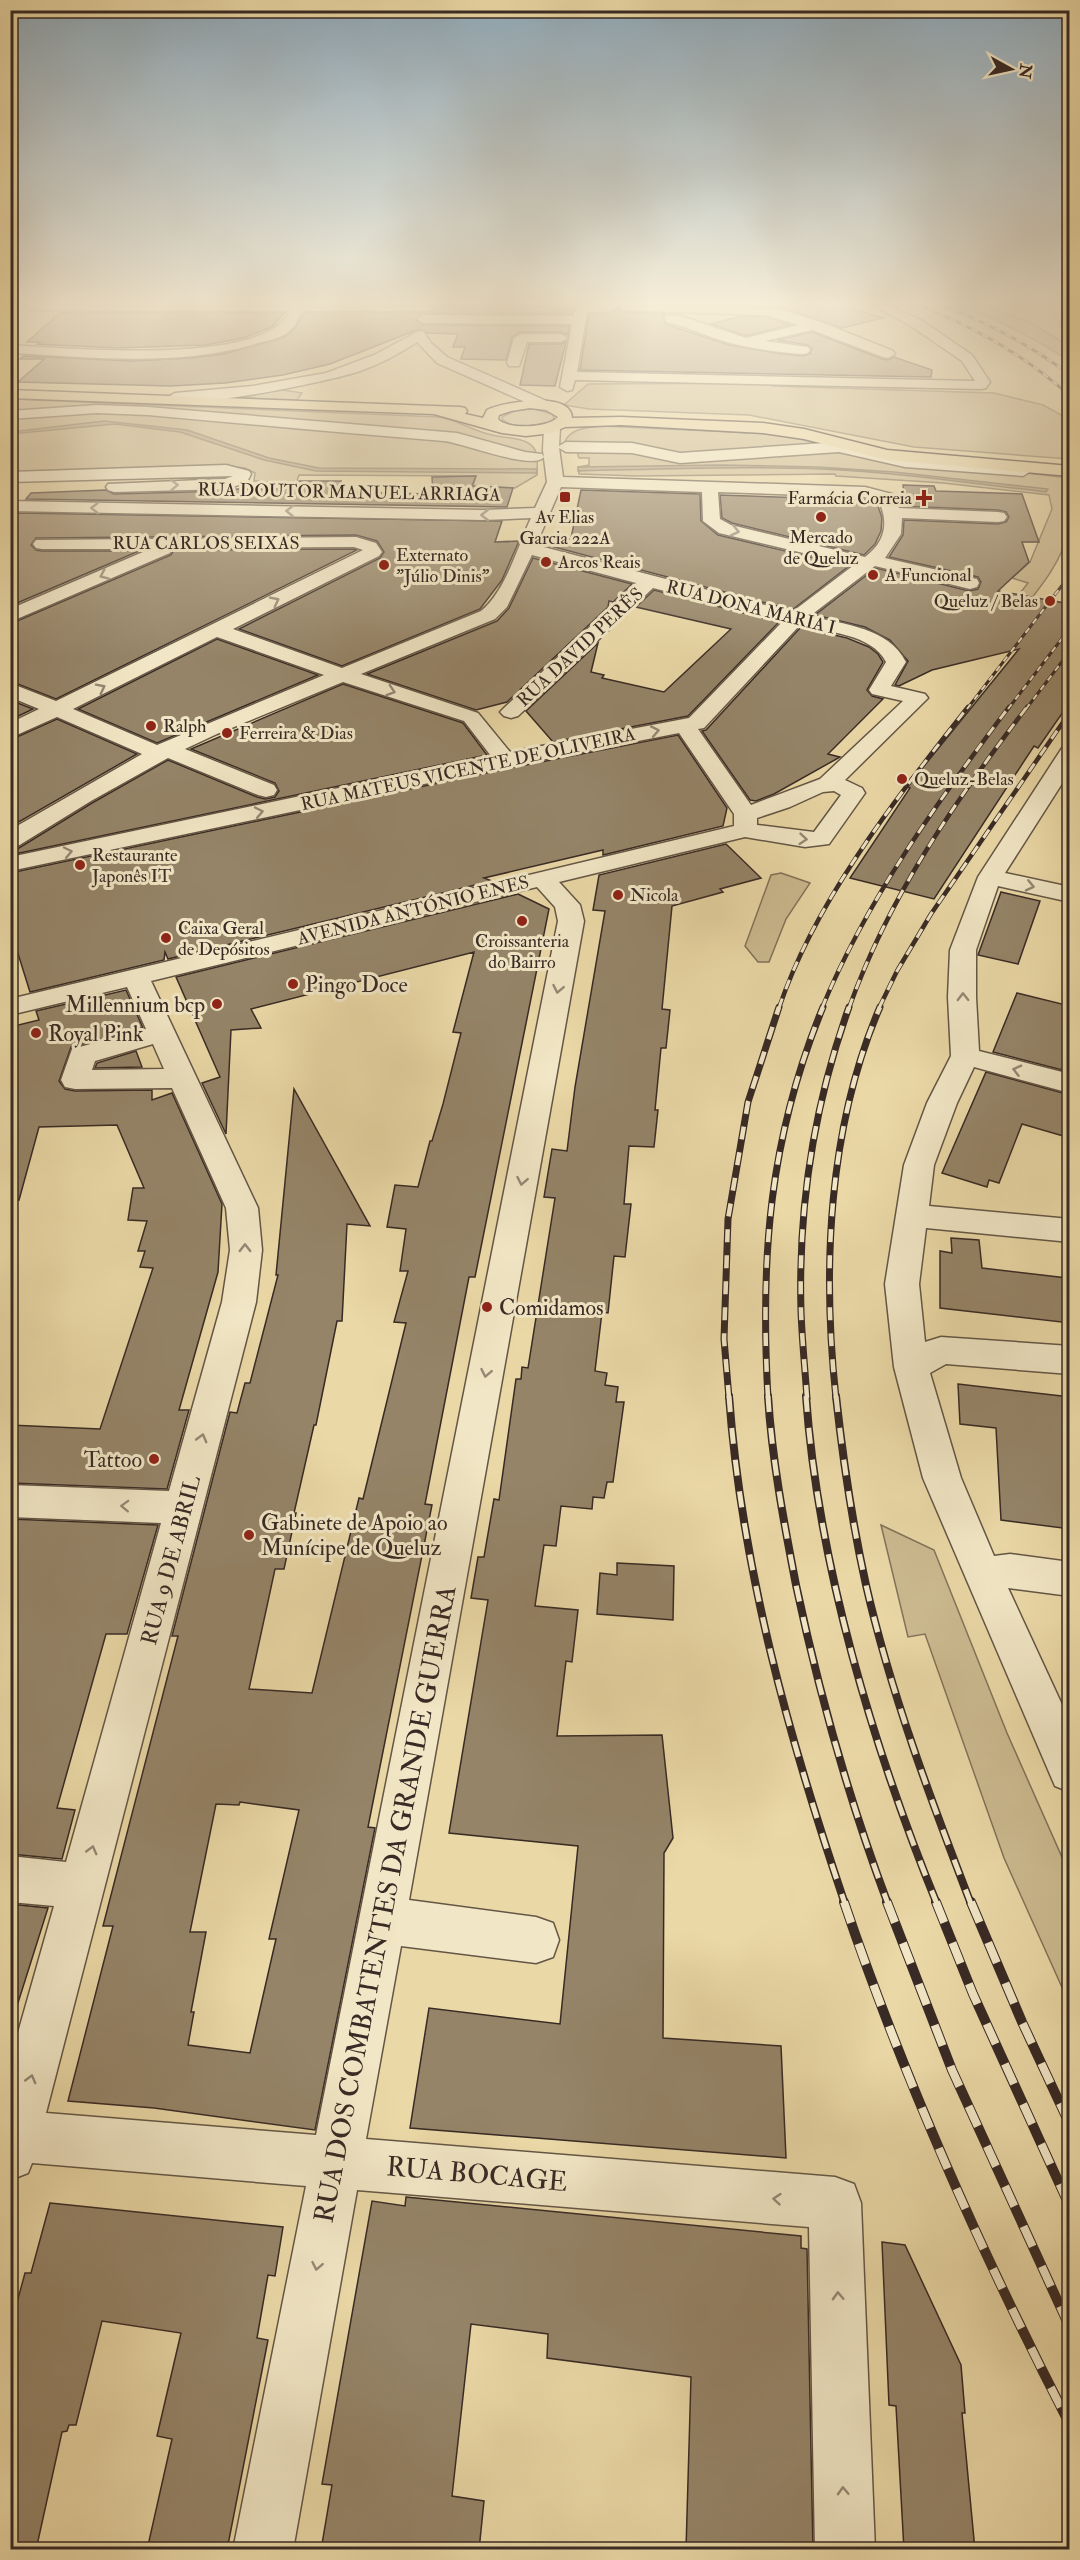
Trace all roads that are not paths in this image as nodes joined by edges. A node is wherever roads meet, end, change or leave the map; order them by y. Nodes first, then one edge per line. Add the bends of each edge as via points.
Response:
1 (247, 419) edge
2 (503, 419) edge
3 (547, 419) edge
4 (555, 419) edge
5 (596, 419) edge
6 (714, 419) edge
7 (513, 430) junction
8 (553, 463) junction
9 (1070, 463) edge
10 (1070, 471) edge
11 (1070, 476) edge
12 (10, 477) edge
13 (710, 488) junction
14 (10, 491) edge
15 (10, 506) edge
16 (543, 513) junction
17 (893, 513) junction
18 (998, 517) dead end
19 (177, 543) junction
20 (42, 544) dead end
21 (528, 548) junction
22 (870, 561) junction
23 (649, 581) junction
24 (970, 583) dead end
25 (10, 616) edge
26 (795, 619) junction
27 (217, 630) junction
28 (343, 675) junction
29 (10, 689) edge
30 (918, 698) joint
31 (58, 710) junction
32 (471, 717) junction
33 (523, 725) junction
34 (685, 725) junction
35 (10, 732) edge
36 (161, 751) junction
37 (548, 752) junction
38 (1070, 753) edge
39 (505, 760) junction
40 (1060, 783) edge
41 (828, 784) junction
42 (266, 790) dead end
43 (745, 822) junction
44 (10, 841) edge
45 (10, 864) edge
46 (990, 877) junction
47 (543, 879) junction
48 (1070, 895) edge
49 (136, 976) junction
50 (10, 1007) edge
51 (162, 1033) junction
52 (965, 1056) junction
53 (183, 1078) junction
54 (1070, 1084) edge
55 (910, 1215) junction
56 (1070, 1231) edge
57 (1070, 1360) edge
58 (911, 1367) junction
59 (10, 1501) edge
60 (184, 1508) junction
61 (982, 1574) junction
62 (1070, 1579) edge
63 (1070, 1771) edge
64 (10, 1879) edge
65 (83, 1886) junction
66 (382, 1920) junction
67 (537, 1940) dead end
68 (12, 2143) edge
69 (336, 2163) junction
70 (263, 2550) edge
71 (845, 2550) edge

1 - 8 street via 457,438
2 - 7 main road
3 - 7 main road
4 - 8 street
5 - 10 main road via 763,428 887,455
6 - 9 main road via 788,424 898,449
7 - 8 street via 532,437
8 - 11 street via 632,448 680,458 839,447 905,462
8 - 13 street
8 - 16 street
14 -> 12 street via 227,484 241,479 243,474 226,470
13 - 17 street via 865,492 886,498
13 -> 22 street via 712,521 725,529
16 -> 15 street, RUA DOUTOR MANUEL ARRIAGA
16 - 21 street
17 - 18 street
17 - 22 street, RUA MATEUS VICENTE DE OLIVEIRA via 891,541
19 - 20 street, RUA CARLOS SEIXAS
19 -> 25 street
27 -> 19 street, RUA CARLOS SEIXAS via 373,552 356,542
21 - 23 street, RUA DONA MARIA I
21 - 28 street via 503,600 488,615
22 - 24 street
22 - 26 street, RUA MATEUS VICENTE DE OLIVEIRA
23 - 26 street, RUA DONA MARIA I
23 - 33 street, RUA DAVID PERÊS
26 - 30 street, RUA DONA MARIA I via 873,638 891,652 896,662 879,690
26 - 34 street, RUA MATEUS VICENTE DE OLIVEIRA via 696,723
27 - 28 street
31 -> 27 street
28 -> 32 street
28 - 36 street
29 - 31 street
30 - 41 street, AVENIDA ANTÓNIO ENES
31 - 35 street
31 - 36 street
32 - 33 street
32 - 39 street
33 - 37 street
37 -> 34 street, RUA MATEUS VICENTE DE OLIVEIRA
34 - 43 street
36 - 42 street
36 - 44 street
37 - 39 street, RUA MATEUS VICENTE DE OLIVEIRA
38 - 40 street
45 -> 39 street, RUA MATEUS VICENTE DE OLIVEIRA
40 - 46 street
41 - 43 street, AVENIDA ANTÓNIO ENES via 809,787
43 -> 41 street, AVENIDA ANTÓNIO ENES via 805,840 821,839 854,793
43 - 47 street, AVENIDA ANTÓNIO ENES
46 -> 48 street
52 -> 46 street via 963,950
47 - 49 street, AVENIDA ANTÓNIO ENES
47 -> 66 street, RUA DOS COMBATENTES DA GRANDE GUERRA via 567,905 571,921
49 - 50 street, AVENIDA ANTÓNIO ENES
49 - 51 street, RUA 9 DE ABRIL
51 - 53 street, RUA 9 DE ABRIL
51 - 53 street via 82,1054 75,1080
54 -> 52 street
52 - 55 street via 919,1165
60 -> 53 street, RUA 9 DE ABRIL via 239,1302 246,1250 242,1208
55 - 56 street
55 - 58 street via 902,1284
57 - 58 street via 941,1350
58 - 61 street via 942,1478
60 -> 59 street
65 -> 60 street, RUA 9 DE ABRIL
61 - 62 street via 1010,1571
61 - 63 street
64 - 65 street
68 -> 65 street, RUA 9 DE ABRIL
66 - 67 street
66 - 69 street, RUA DOS COMBATENTES DA GRANDE GUERRA
68 - 69 street, RUA BOCAGE
69 -> 70 street, RUA DOS COMBATENTES DA GRANDE GUERRA
71 -> 69 street, RUA BOCAGE via 835,2203

